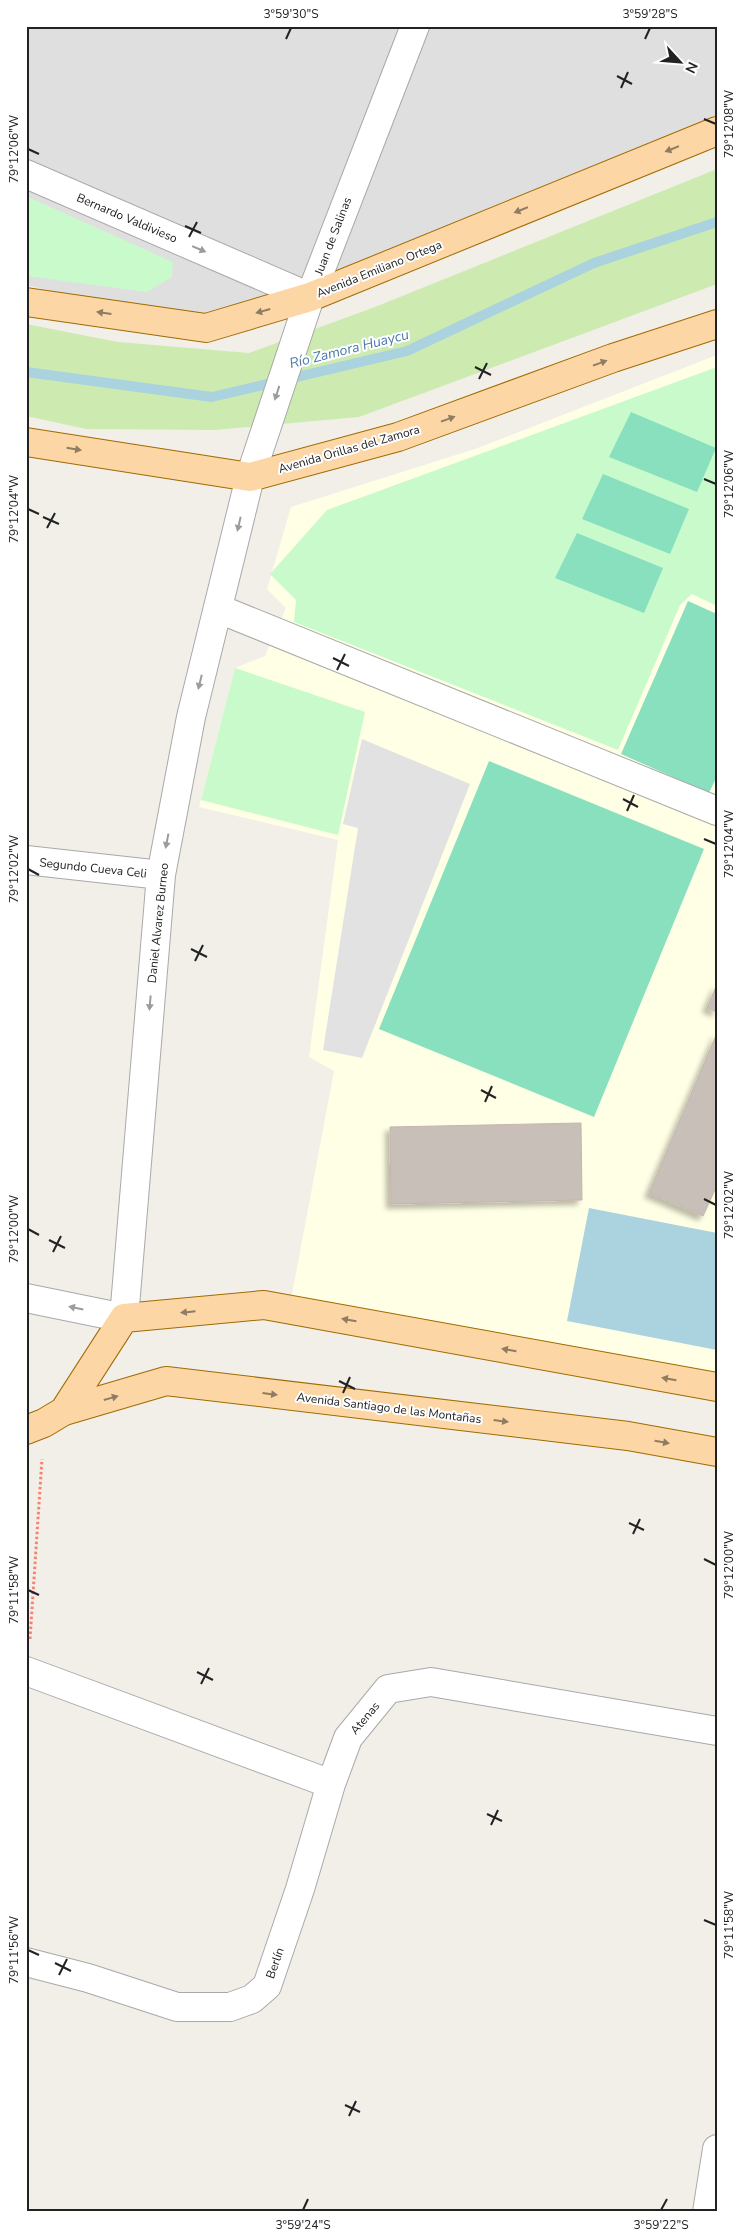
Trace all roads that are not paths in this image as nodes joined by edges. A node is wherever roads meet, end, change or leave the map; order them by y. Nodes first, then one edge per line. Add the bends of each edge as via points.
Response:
1 (415, 26) edge
2 (717, 130) edge
3 (26, 174) edge
4 (310, 297) junction
5 (26, 302) edge
6 (717, 324) edge
7 (26, 442) edge
8 (250, 477) junction
9 (218, 609) junction
10 (717, 811) edge
11 (26, 860) edge
12 (161, 875) junction
13 (26, 1298) edge
14 (124, 1318) junction
15 (717, 1387) edge
16 (45, 1421) edge
17 (717, 1452) edge
18 (27, 1672) edge
19 (717, 1731) edge
20 (331, 1784) junction
21 (26, 1962) edge
22 (717, 2148) edge
23 (707, 2212) edge

1 - 4 street, Juan de Salinas
2 -> 4 main road, Avenida Emiliano Ortega
3 -> 4 street, Bernardo Valdivieso
4 -> 5 main road, Avenida Emiliano Ortega via 206,328
4 -> 8 street, Juan de Salinas
8 -> 6 main road, Avenida Orillas del Zamora via 398,437 613,358
7 -> 8 main road, Avenida Orillas del Zamora
8 -> 9 street, Daniel Alvarez Burneo
9 - 10 street
9 -> 12 street, Daniel Alvarez Burneo via 191,717
11 - 12 street, Segundo Cueva Celi
12 -> 14 street, Daniel Alvarez Burneo
14 -> 13 street
15 -> 14 main road via 264,1305
14 - 16 main road
16 -> 17 main road, Avenida Santiago de las Montañas via 166,1381 628,1436
18 - 20 street
19 - 20 street, Atenas via 432,1682 388,1689 348,1738
20 - 21 street, Berlín via 267,1986 252,1999 230,2007 178,2007
22 - 23 street

